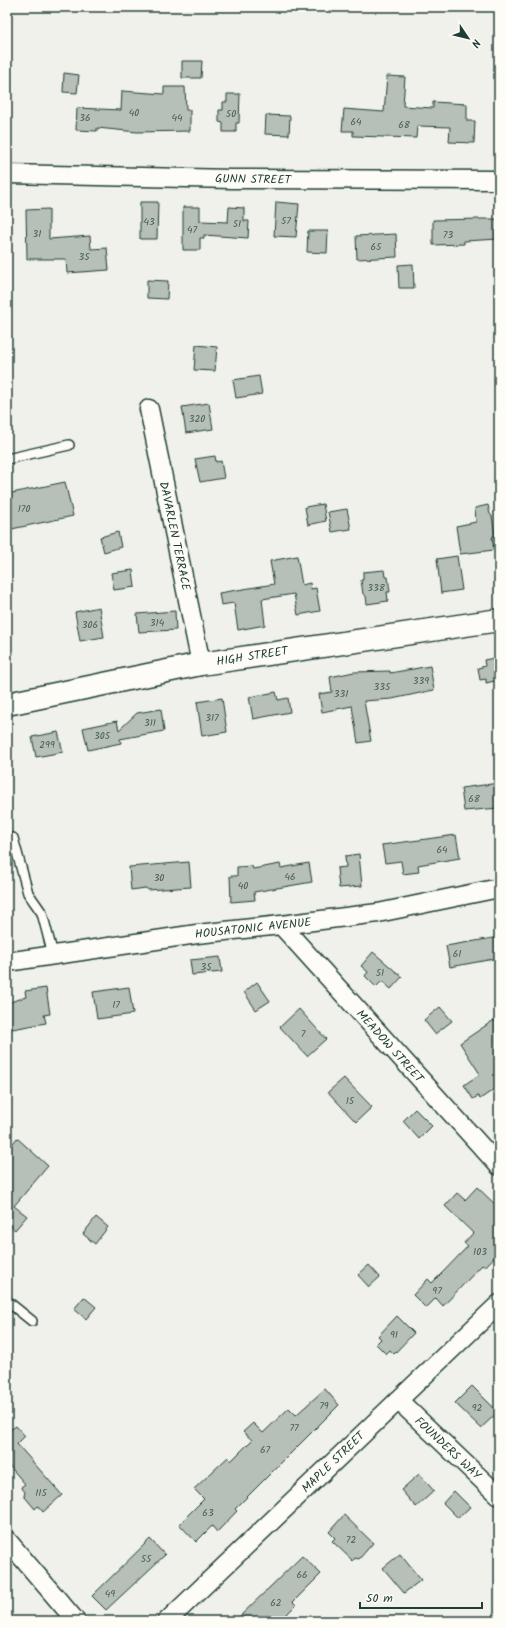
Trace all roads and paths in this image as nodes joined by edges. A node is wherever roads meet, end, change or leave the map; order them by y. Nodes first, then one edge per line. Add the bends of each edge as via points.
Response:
1 (7, 174) edge
2 (499, 180) edge
3 (149, 409) dead end
4 (69, 445) dead end
5 (7, 459) edge
6 (499, 620) edge
7 (201, 664) junction
8 (7, 704) edge
9 (7, 840) edge
10 (499, 888) edge
11 (281, 925) junction
12 (53, 955) junction
13 (7, 962) edge
14 (499, 1166) edge
15 (7, 1301) edge
16 (499, 1304) edge
17 (32, 1321) dead end
18 (398, 1400) junction
19 (499, 1496) edge
20 (7, 1540) edge
21 (76, 1621) edge
22 (166, 1621) edge

1 - 2 street, GUNN STREET via 221,179
3 - 7 street, DAVARLEN TERRACE
4 - 5 lane
6 - 7 main road, HIGH STREET
7 - 8 main road, HIGH STREET
9 - 12 lane via 13,838 28,893 42,913
10 - 11 street, HOUSATONIC AVENUE via 378,913
11 - 12 street, HOUSATONIC AVENUE via 197,934
11 - 14 street, MEADOW STREET
12 - 13 street, HOUSATONIC AVENUE
15 - 17 lane
16 - 18 street, MAPLE STREET
18 - 19 street, FOUNDERS WAY
18 - 22 street, MAPLE STREET
20 - 21 street

